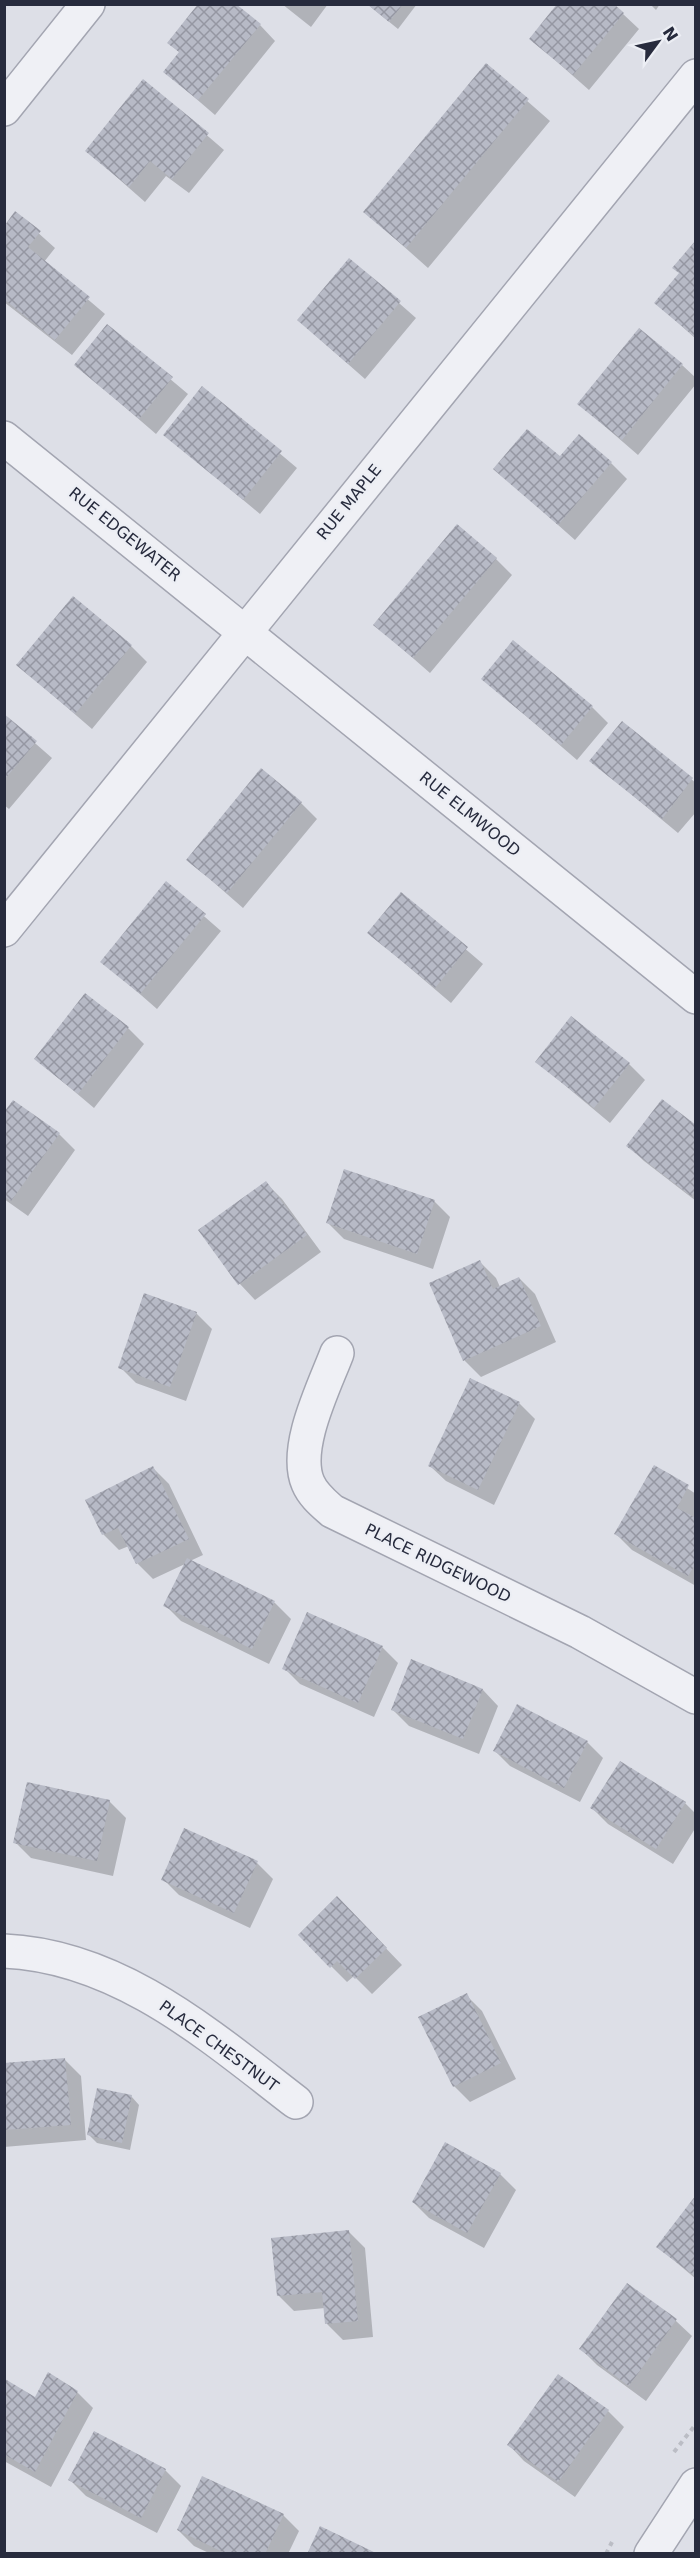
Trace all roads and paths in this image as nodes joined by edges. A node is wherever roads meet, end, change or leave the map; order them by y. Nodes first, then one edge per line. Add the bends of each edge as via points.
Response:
1 (88, 4) edge
2 (696, 76) edge
3 (4, 109) edge
4 (4, 438) edge
5 (245, 631) junction
6 (4, 930) edge
7 (696, 997) edge
8 (337, 1353) dead end
9 (696, 1697) edge
10 (4, 1951) edge
11 (296, 2102) dead end
12 (696, 2485) edge
13 (651, 2553) edge

1 - 3 street
2 - 5 street, RUE MAPLE
4 - 5 street, RUE EDGEWATER
5 - 6 street, RUE MAPLE
5 - 7 street, RUE ELMWOOD
8 - 9 street, PLACE RIDGEWOOD via 308,1431 304,1461 307,1482 316,1497 332,1511 580,1632
10 - 11 street, PLACE CHESTNUT via 65,1959 107,1974 196,2026
12 - 13 street

